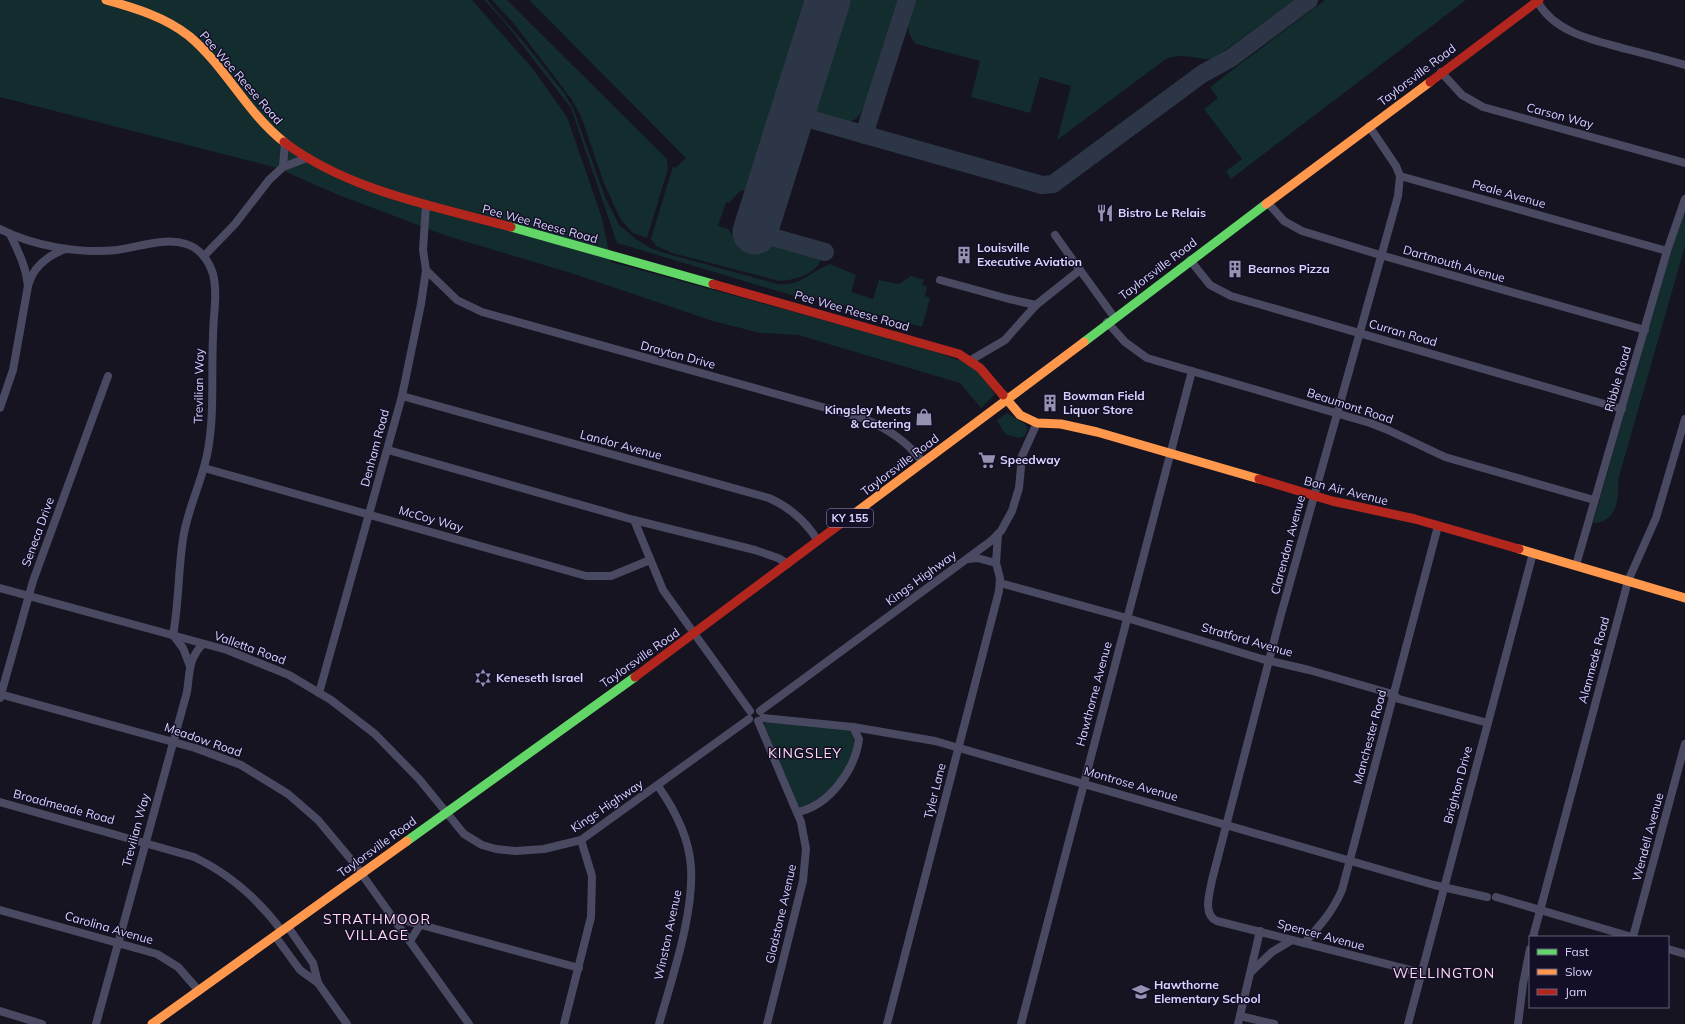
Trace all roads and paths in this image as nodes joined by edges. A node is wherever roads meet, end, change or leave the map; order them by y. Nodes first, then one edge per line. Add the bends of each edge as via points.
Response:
1 (106, 0) edge
2 (1538, 1) edge
3 (1685, 65) edge
4 (1441, 72) junction
5 (1369, 126) junction
6 (285, 142) junction
7 (307, 158) junction
8 (1685, 163) edge
9 (283, 167) junction
10 (1400, 176) junction
11 (1685, 199) edge
12 (1267, 202) junction
13 (426, 205) junction
14 (0, 229) edge
15 (10, 234) junction
16 (1054, 236) dead end
17 (65, 249) junction
18 (1667, 252) junction
19 (204, 256) junction
20 (1382, 256) junction
21 (1190, 260) junction
22 (426, 270) junction
23 (1080, 270) junction
24 (940, 280) dead end
25 (28, 286) junction
26 (1036, 305) junction
27 (1111, 320) junction
28 (1645, 330) junction
29 (1361, 333) junction
30 (971, 360) junction
31 (1192, 371) junction
32 (108, 376) dead end
33 (402, 396) junction
34 (1008, 399) junction
35 (0, 408) edge
36 (1622, 409) junction
37 (1338, 413) junction
38 (1685, 419) edge
39 (1037, 423) junction
40 (388, 450) junction
41 (1170, 453) junction
42 (924, 463) junction
43 (204, 468) junction
44 (1314, 496) junction
45 (1594, 500) junction
46 (370, 515) junction
47 (634, 520) junction
48 (1438, 526) junction
49 (998, 534) junction
50 (818, 542) junction
51 (1533, 553) junction
52 (967, 559) junction
53 (650, 560) junction
54 (996, 563) junction
55 (788, 564) junction
56 (1576, 565) junction
57 (1628, 581) junction
58 (1000, 583) junction
59 (0, 588) edge
60 (28, 596) junction
61 (1685, 598) edge
62 (1127, 618) junction
63 (694, 634) junction
64 (173, 635) junction
65 (203, 644) junction
66 (1270, 661) junction
67 (190, 666) junction
68 (319, 693) junction
69 (1393, 695) junction
70 (0, 696) edge
71 (749, 715) junction
72 (760, 717) junction
73 (1488, 722) junction
74 (853, 728) junction
75 (871, 730) junction
76 (859, 740) junction
77 (172, 741) junction
78 (1685, 744) edge
79 (958, 747) junction
80 (1083, 782) junction
81 (658, 786) junction
82 (0, 802) edge
83 (797, 812) junction
84 (446, 813) junction
85 (1227, 825) junction
86 (581, 840) junction
87 (145, 842) junction
88 (1350, 860) junction
89 (361, 873) junction
90 (1444, 887) junction
91 (1487, 897) dead end
92 (1496, 898) dead end
93 (0, 910) edge
94 (1540, 910) junction
95 (392, 917) junction
96 (1214, 920) joint
97 (420, 925) junction
98 (282, 931) junction
99 (1260, 931) junction
100 (1533, 936) edge
101 (1630, 936) edge
102 (1633, 936) edge
103 (1292, 940) junction
104 (117, 942) junction
105 (410, 942) junction
106 (1304, 943) junction
107 (1669, 949) edge
108 (1529, 954) edge
109 (1685, 954) edge
110 (580, 968) junction
111 (1252, 971) junction
112 (1422, 973) junction
113 (318, 983) junction
114 (199, 991) junction
115 (0, 1011) edge
116 (1239, 1020) edge
117 (157, 1023) edge
118 (42, 1024) edge
119 (96, 1024) edge
120 (347, 1024) edge
121 (469, 1024) edge
122 (564, 1024) edge
123 (659, 1024) edge
124 (767, 1024) edge
125 (887, 1024) edge
126 (1021, 1024) edge
127 (1274, 1024) edge
128 (1408, 1024) edge
129 (1518, 1024) edge

1 - 6 street, Pee Wee Reese Road via 158,18 187,34 207,54 261,122
2 - 3 street via 1553,20 1574,34
2 - 4 street, Taylorsville Road / KY 155
4 - 5 street, Taylorsville Road / KY 155
4 - 8 street, Carson Way via 1462,95 1483,107
5 - 10 street
5 - 12 street, Taylorsville Road / KY 155
6 - 7 street, Pee Wee Reese Road
6 - 9 street
7 - 9 street
7 - 13 street, Pee Wee Reese Road via 371,188
9 - 19 street via 264,185 234,224
10 - 18 street, Peale Avenue
10 - 20 street, Clarendon Avenue via 1394,215
11 - 18 street, Ribble Road
12 - 20 street, Dartmouth Avenue via 1294,228
12 - 21 street, Taylorsville Road / KY 155
13 - 22 street, Denham Road via 423,250
13 - 30 street, Pee Wee Reese Road via 959,354
14 - 15 street
15 - 17 street
15 - 25 street via 20,254
16 - 23 street, Beaumont Road
17 - 19 street via 116,250 178,242 196,247
17 - 25 street via 42,263 32,275
18 - 28 street, Ribble Road
19 - 43 street, Trevilian Way via 210,266 215,288 212,419
20 - 28 street, Dartmouth Avenue
20 - 29 street, Clarendon Avenue
21 - 27 street, Taylorsville Road / KY 155
21 - 29 street, Curran Road via 1202,278 1219,291
22 - 33 street, Denham Road
22 - 42 street, Drayton Drive via 457,300 482,312 862,418 880,425 901,439
23 - 26 street
23 - 27 street, Beaumont Road
24 - 26 street
25 - 35 street via 13,370
26 - 30 street via 1005,340
27 - 31 street, Beaumont Road via 1123,340 1141,355
27 - 34 street, Taylorsville Road / KY 155
28 - 36 street, Ribble Road
29 - 36 street, Curran Road
29 - 37 street, Clarendon Avenue
30 - 34 street, Pee Wee Reese Road
31 - 37 street, Beaumont Road
31 - 41 street, Hawthorne Avenue
32 - 60 street, Seneca Drive
33 - 40 street, Denham Road
33 - 50 street, Landor Avenue via 769,498 796,513
34 - 39 street, Bon Air Avenue via 1020,415
34 - 42 street, Taylorsville Road / KY 155
36 - 45 street, Ribble Road
37 - 44 street, Clarendon Avenue
37 - 45 street, Beaumont Road via 1388,430 1445,457
38 - 57 street, Alanmede Road via 1656,518
39 - 41 street, Bon Air Avenue via 1075,427
39 - 49 street, Kings Highway via 1022,456 1021,479 1016,499
40 - 46 street, Denham Road
40 - 47 street
41 - 44 street, Bon Air Avenue
41 - 62 street, Hawthorne Avenue
42 - 50 street, Taylorsville Road / KY 155
43 - 46 street, McCoy Way
43 - 64 street, Trevilian Way via 186,524
44 - 48 street, Bon Air Avenue
44 - 66 street, Clarendon Avenue
45 - 56 street, Ribble Road
46 - 53 street, McCoy Way via 592,577 611,576
46 - 68 street, Denham Road
47 - 53 street
47 - 55 street via 755,550
48 - 51 street, Bon Air Avenue
48 - 69 street, Manchester Road
49 - 52 street, Kings Highway
49 - 54 street, Tyler Lane
50 - 55 street, Taylorsville Road / KY 155
51 - 56 street, Bon Air Avenue
51 - 73 street, Brighton Drive
52 - 54 street via 976,558
52 - 72 street, Kings Highway
53 - 63 street via 663,590
54 - 58 street, Tyler Lane
55 - 63 street, Taylorsville Road / KY 155
56 - 57 street, Bon Air Avenue
57 - 61 street, Bon Air Avenue
57 - 94 street, Alanmede Road
58 - 62 street, Stratford Avenue
58 - 79 street, Tyler Lane
59 - 60 street, Valletta Road
60 - 64 street, Valletta Road
60 - 70 street, Seneca Drive
62 - 66 street, Stratford Avenue
62 - 80 street, Hawthorne Avenue
63 - 71 street
63 - 84 street, Taylorsville Road / KY 155
64 - 65 street, Valletta Road
64 - 67 street via 183,648
65 - 67 street, Trevilian Way via 192,656
65 - 68 street, Valletta Road via 266,665
66 - 69 street, Stratford Avenue
66 - 85 street, Clarendon Avenue
67 - 77 street, Trevilian Way via 186,692
68 - 84 street, Valletta Road via 343,708 375,734 419,779
69 - 73 street, Stratford Avenue via 1399,699
69 - 88 street, Manchester Road
70 - 77 street, Meadow Road
71 - 72 street, Montrose Avenue
71 - 81 street, Kings Highway
72 - 74 street, Montrose Avenue
72 - 83 street, Gladstone Avenue
73 - 90 street, Brighton Drive
74 - 75 street, Montrose Avenue
74 - 76 street
75 - 76 street
75 - 79 street, Montrose Avenue
76 - 83 street via 852,763 840,783 816,804
77 - 87 street, Trevilian Way
77 - 89 street, Meadow Road via 241,765 278,787 318,820
78 - 102 street, Wendell Avenue
79 - 80 street, Montrose Avenue
79 - 125 street, Tyler Lane
80 - 85 street, Montrose Avenue
80 - 126 street, Hawthorne Avenue
81 - 86 street, Kings Highway
81 - 123 street, Winston Avenue via 672,807 683,833 689,853 691,879 678,953
82 - 87 street, Broadmeade Road
83 - 124 street, Gladstone Avenue via 804,832 806,849 803,881
84 - 86 street, Kings Highway via 470,839 496,849 544,850
84 - 89 street, Taylorsville Road / KY 155
85 - 88 street, Montrose Avenue
85 - 96 street, Clarendon Avenue via 1209,894 1208,912
86 - 110 street via 592,876 593,901
87 - 98 street, Broadmeade Road via 194,856 211,865 249,893
87 - 104 street, Trevilian Way
88 - 90 street, Montrose Avenue
88 - 106 street, Manchester Road via 1336,903 1325,920
89 - 95 street, Meadow Road
89 - 98 street, Taylorsville Road / KY 155
90 - 91 street, Montrose Avenue
90 - 112 street, Brighton Drive
92 - 94 street
93 - 104 street, Carolina Avenue
94 - 100 street, Alanmede Road
94 - 101 street
95 - 97 street
95 - 105 street, Meadow Road
96 - 99 street, Spencer Avenue
97 - 105 street
97 - 110 street
98 - 113 street via 300,970
98 - 113 street via 313,963
98 - 114 street, Taylorsville Road / KY 155
99 - 103 street, Spencer Avenue
99 - 111 street
103 - 106 street, Spencer Avenue
103 - 111 street via 1272,952
104 - 114 street, Carolina Avenue via 163,957 178,968
104 - 119 street, Trevilian Way
105 - 121 street, Meadow Road
106 - 112 street, Spencer Avenue
107 - 109 street
108 - 129 street
110 - 122 street
111 - 116 street
112 - 128 street, Brighton Drive
113 - 120 street
114 - 117 street, Taylorsville Road / KY 155
115 - 118 street
116 - 127 street

